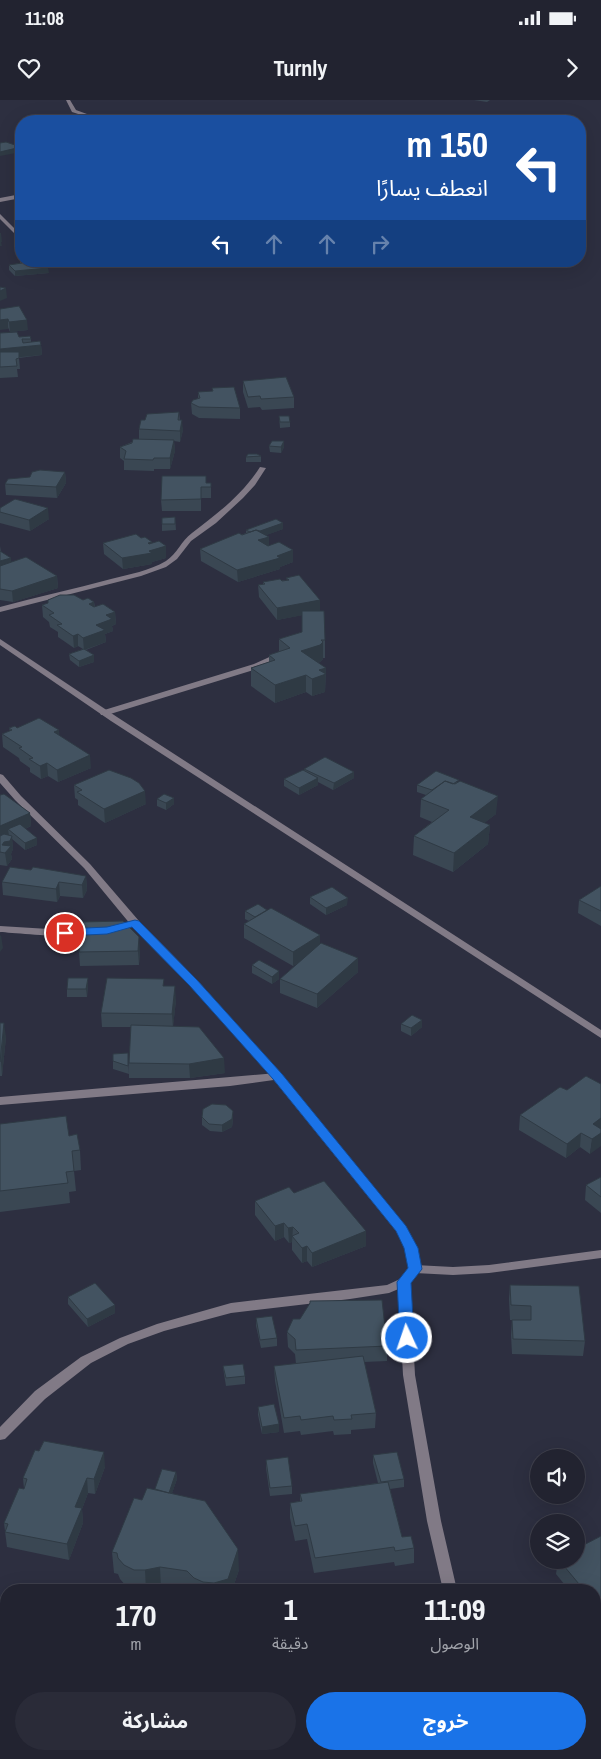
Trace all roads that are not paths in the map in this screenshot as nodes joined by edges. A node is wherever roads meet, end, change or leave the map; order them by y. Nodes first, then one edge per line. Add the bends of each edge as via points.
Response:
1 (68, 100) edge
2 (88, 115) edge
3 (15, 197) edge
4 (0, 200) edge
5 (0, 216) edge
6 (15, 232) edge
7 (262, 468) dead end
8 (0, 610) edge
9 (0, 641) edge
10 (286, 649) edge
11 (104, 713) junction
12 (0, 776) edge
13 (0, 929) edge
14 (107, 930) edge
15 (601, 1035) edge
16 (277, 1077) junction
17 (0, 1101) edge
18 (601, 1254) edge
19 (415, 1269) junction
20 (404, 1282) junction
21 (0, 1434) edge
22 (449, 1584) edge

1 - 2 street via 74,110
3 - 4 street
5 - 6 street
7 - 8 street via 258,478 187,541 177,557 169,562 94,587
9 - 11 street
10 - 11 street via 276,658 257,666
11 - 15 street
12 - 16 street via 87,866 130,925 193,982
13 - 14 street via 65,933
16 - 17 street
16 - 19 street via 402,1229 411,1248
18 - 19 street via 489,1269
19 - 20 street
20 - 21 street via 389,1289 350,1295 232,1308 134,1337 86,1360 40,1395
20 - 22 street via 409,1375 434,1521

